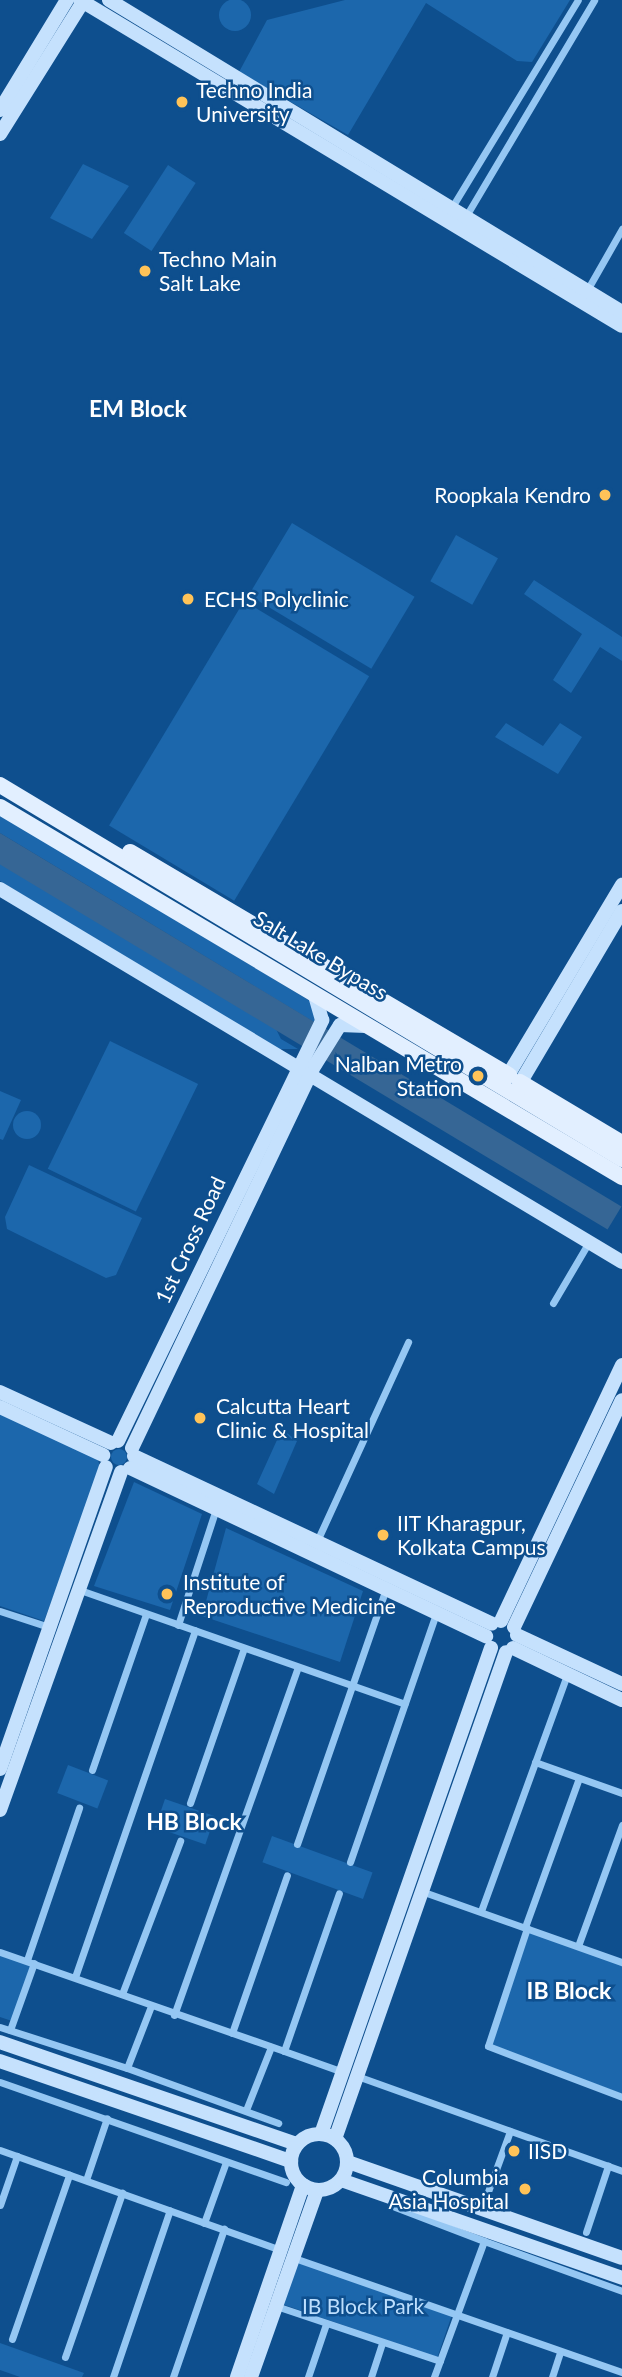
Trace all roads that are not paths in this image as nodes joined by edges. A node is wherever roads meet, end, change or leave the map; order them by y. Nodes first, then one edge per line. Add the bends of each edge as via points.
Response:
1 (67, 0) edge
2 (108, 0) edge
3 (578, 0) edge
4 (594, 0) edge
5 (82, 1) edge
6 (8, 107) edge
7 (0, 134) edge
8 (452, 207) junction
9 (466, 216) junction
10 (622, 229) edge
11 (503, 246) junction
12 (583, 295) junction
13 (622, 312) edge
14 (622, 326) edge
15 (0, 772) edge
16 (0, 785) edge
17 (0, 807) edge
18 (94, 837) junction
19 (85, 857) junction
20 (622, 885) edge
21 (0, 889) edge
22 (199, 889) junction
23 (622, 911) edge
24 (213, 914) junction
25 (314, 994) junction
26 (415, 1019) junction
27 (392, 1022) junction
28 (368, 1026) junction
29 (299, 1061) junction
30 (312, 1070) junction
31 (511, 1085) junction
32 (622, 1143) edge
33 (622, 1159) edge
34 (250, 1162) junction
35 (264, 1170) junction
36 (622, 1178) edge
37 (589, 1242) junction
38 (622, 1262) edge
39 (553, 1303) dead end
40 (408, 1342) dead end
41 (161, 1349) junction
42 (176, 1355) junction
43 (622, 1365) edge
44 (0, 1392) edge
45 (622, 1400) edge
46 (0, 1407) edge
47 (109, 1452) junction
48 (129, 1461) junction
49 (216, 1509) junction
50 (306, 1542) junction
51 (386, 1589) junction
52 (80, 1590) junction
53 (0, 1611) edge
54 (436, 1613) junction
55 (146, 1614) junction
56 (178, 1625) junction
57 (50, 1627) junction
58 (195, 1630) junction
59 (502, 1636) junction
60 (244, 1648) junction
61 (298, 1667) junction
62 (567, 1674) junction
63 (40, 1679) junction
64 (622, 1684) edge
65 (352, 1686) junction
66 (622, 1700) edge
67 (405, 1704) junction
68 (6, 1732) edge
69 (535, 1762) junction
70 (4, 1770) edge
71 (92, 1770) dead end
72 (579, 1777) junction
73 (622, 1793) edge
74 (190, 1803) dead end
75 (79, 1808) dead end
76 (0, 1810) edge
77 (622, 1825) edge
78 (180, 1841) dead end
79 (297, 1844) dead end
80 (427, 1848) junction
81 (350, 1862) dead end
82 (287, 1875) dead end
83 (418, 1890) junction
84 (339, 1893) dead end
85 (481, 1911) junction
86 (526, 1927) junction
87 (395, 1942) junction
88 (578, 1946) junction
89 (0, 1952) edge
90 (31, 1962) junction
91 (622, 1962) edge
92 (75, 1977) junction
93 (122, 1994) junction
94 (151, 2006) junction
95 (174, 2015) junction
96 (0, 2027) edge
97 (232, 2033) junction
98 (5, 2036) edge
99 (271, 2047) junction
100 (284, 2051) junction
101 (0, 2061) edge
102 (127, 2068) junction
103 (343, 2072) junction
104 (358, 2076) junction
105 (0, 2082) edge
106 (622, 2097) edge
107 (246, 2110) junction
108 (107, 2118) junction
109 (278, 2123) dead end
110 (510, 2131) junction
111 (321, 2134) junction
112 (335, 2139) junction
113 (297, 2144) junction
114 (0, 2150) edge
115 (17, 2156) junction
116 (291, 2161) junction
117 (226, 2162) junction
118 (348, 2162) junction
119 (608, 2166) junction
120 (622, 2171) edge
121 (69, 2175) junction
122 (86, 2180) junction
123 (341, 2180) junction
124 (286, 2182) dead end
125 (306, 2191) junction
126 (122, 2193) junction
127 (0, 2205) edge
128 (395, 2207) dead end
129 (482, 2209) junction
130 (170, 2210) junction
131 (204, 2222) junction
132 (224, 2230) junction
133 (586, 2232) dead end
134 (484, 2241) junction
135 (281, 2250) junction
136 (622, 2258) edge
137 (300, 2260) dead end
138 (622, 2278) edge
139 (622, 2291) edge
140 (276, 2306) junction
141 (456, 2315) junction
142 (326, 2324) junction
143 (507, 2332) junction
144 (12, 2339) dead end
145 (256, 2340) junction
146 (382, 2344) junction
147 (560, 2352) junction
148 (65, 2357) dead end
149 (440, 2361) junction
150 (617, 2373) edge
151 (113, 2377) edge
152 (173, 2377) edge
153 (237, 2377) edge
154 (251, 2377) edge
155 (308, 2377) edge
156 (371, 2377) edge
157 (434, 2377) edge
158 (492, 2377) edge
159 (552, 2377) edge

1 - 6 street
2 - 8 street
3 - 8 street
4 - 9 street
5 - 6 street
5 - 11 street
6 - 7 street
8 - 9 street
9 - 11 street
10 - 12 street
11 - 12 street
12 - 13 street
12 - 14 street
15 - 18 main road, Salt Lake Bypass
16 - 18 main road, Salt Lake Bypass via 73,830
17 - 19 main road, Salt Lake Bypass
18 - 19 main road
18 - 22 main road, Salt Lake Bypass
18 - 24 main road, Salt Lake Bypass
19 - 25 main road, Salt Lake Bypass
20 - 31 street
21 - 29 street
22 - 24 main road
22 - 26 main road, Salt Lake Bypass
23 - 31 street
24 - 27 main road, Salt Lake Bypass
25 - 28 main road, Salt Lake Bypass
25 - 29 street, 1st Cross Road via 322,1004 323,1020
26 - 27 main road
26 - 31 main road, Salt Lake Bypass
27 - 31 main road, Salt Lake Bypass
28 - 30 street, 1st Cross Road via 336,1028
28 - 36 main road, Salt Lake Bypass
29 - 30 street
29 - 34 street, 1st Cross Road
30 - 35 street, 1st Cross Road
30 - 37 street
31 - 32 main road, Salt Lake Bypass
31 - 33 main road, Salt Lake Bypass
34 - 35 street
34 - 41 street, 1st Cross Road
35 - 42 street, 1st Cross Road
37 - 38 street
37 - 39 street
40 - 50 street
41 - 42 street
41 - 47 street, 1st Cross Road
42 - 48 street, 1st Cross Road
43 - 59 street
44 - 47 street
45 - 59 street
46 - 47 street
47 - 48 street
47 - 48 street
47 - 57 street, 1st Cross Road
48 - 49 street
48 - 50 street
48 - 52 street, 1st Cross Road
49 - 50 street
49 - 56 street
50 - 51 street
50 - 59 street
51 - 54 street
51 - 65 street
52 - 55 street
52 - 63 street, 1st Cross Road
53 - 57 street
54 - 59 street
54 - 67 street
55 - 56 street
55 - 71 street
56 - 58 street
57 - 63 street, 1st Cross Road
58 - 60 street
58 - 92 street
59 - 62 street
59 - 64 street
59 - 80 street
60 - 61 street
60 - 74 street
61 - 65 street
61 - 95 street
62 - 66 street
62 - 69 street
63 - 68 street, 1st Cross Road
63 - 70 street, 1st Cross Road
65 - 67 street
65 - 79 street
67 - 81 street
68 - 70 street, 1st Cross Road
69 - 72 street
69 - 85 street
70 - 76 street, 1st Cross Road
72 - 73 street
72 - 86 street
75 - 90 street
77 - 88 street
78 - 93 street
80 - 83 street
80 - 87 street
82 - 97 street
83 - 85 street
83 - 87 street
84 - 100 street
85 - 86 street
86 - 88 street
86 - 106 street via 488,2046
87 - 103 street
87 - 104 street
88 - 91 street
89 - 90 street
90 - 92 street
90 - 98 street
92 - 93 street
93 - 94 street
94 - 95 street
94 - 102 street
95 - 97 street
96 - 98 street
97 - 99 street
98 - 102 street
98 - 113 street
99 - 100 street
99 - 107 street
100 - 103 street
101 - 116 street
102 - 107 street
103 - 111 street
104 - 110 street
104 - 112 street
105 - 108 street
107 - 109 street
108 - 117 street
108 - 122 street
110 - 119 street
110 - 129 street
111 - 112 street
111 - 113 street
112 - 118 street
113 - 116 street
114 - 115 street
115 - 121 street
115 - 127 street
116 - 125 street
117 - 124 street
117 - 131 street
118 - 123 street
118 - 129 street
119 - 120 street
119 - 133 street
121 - 122 street
121 - 144 street
122 - 126 street
123 - 125 street
123 - 138 street
125 - 135 street
125 - 140 street
126 - 130 street
126 - 148 street
128 - 134 street
129 - 136 street
130 - 131 street
130 - 151 street
131 - 132 street
132 - 135 street
132 - 152 street
134 - 139 street
134 - 141 street
135 - 145 street
137 - 141 street
140 - 142 street
140 - 145 street
141 - 143 street
141 - 149 street
142 - 146 street
142 - 155 street
143 - 147 street
143 - 158 street
145 - 153 street
145 - 154 street
146 - 149 street
146 - 156 street
147 - 150 street
147 - 159 street
149 - 157 street

